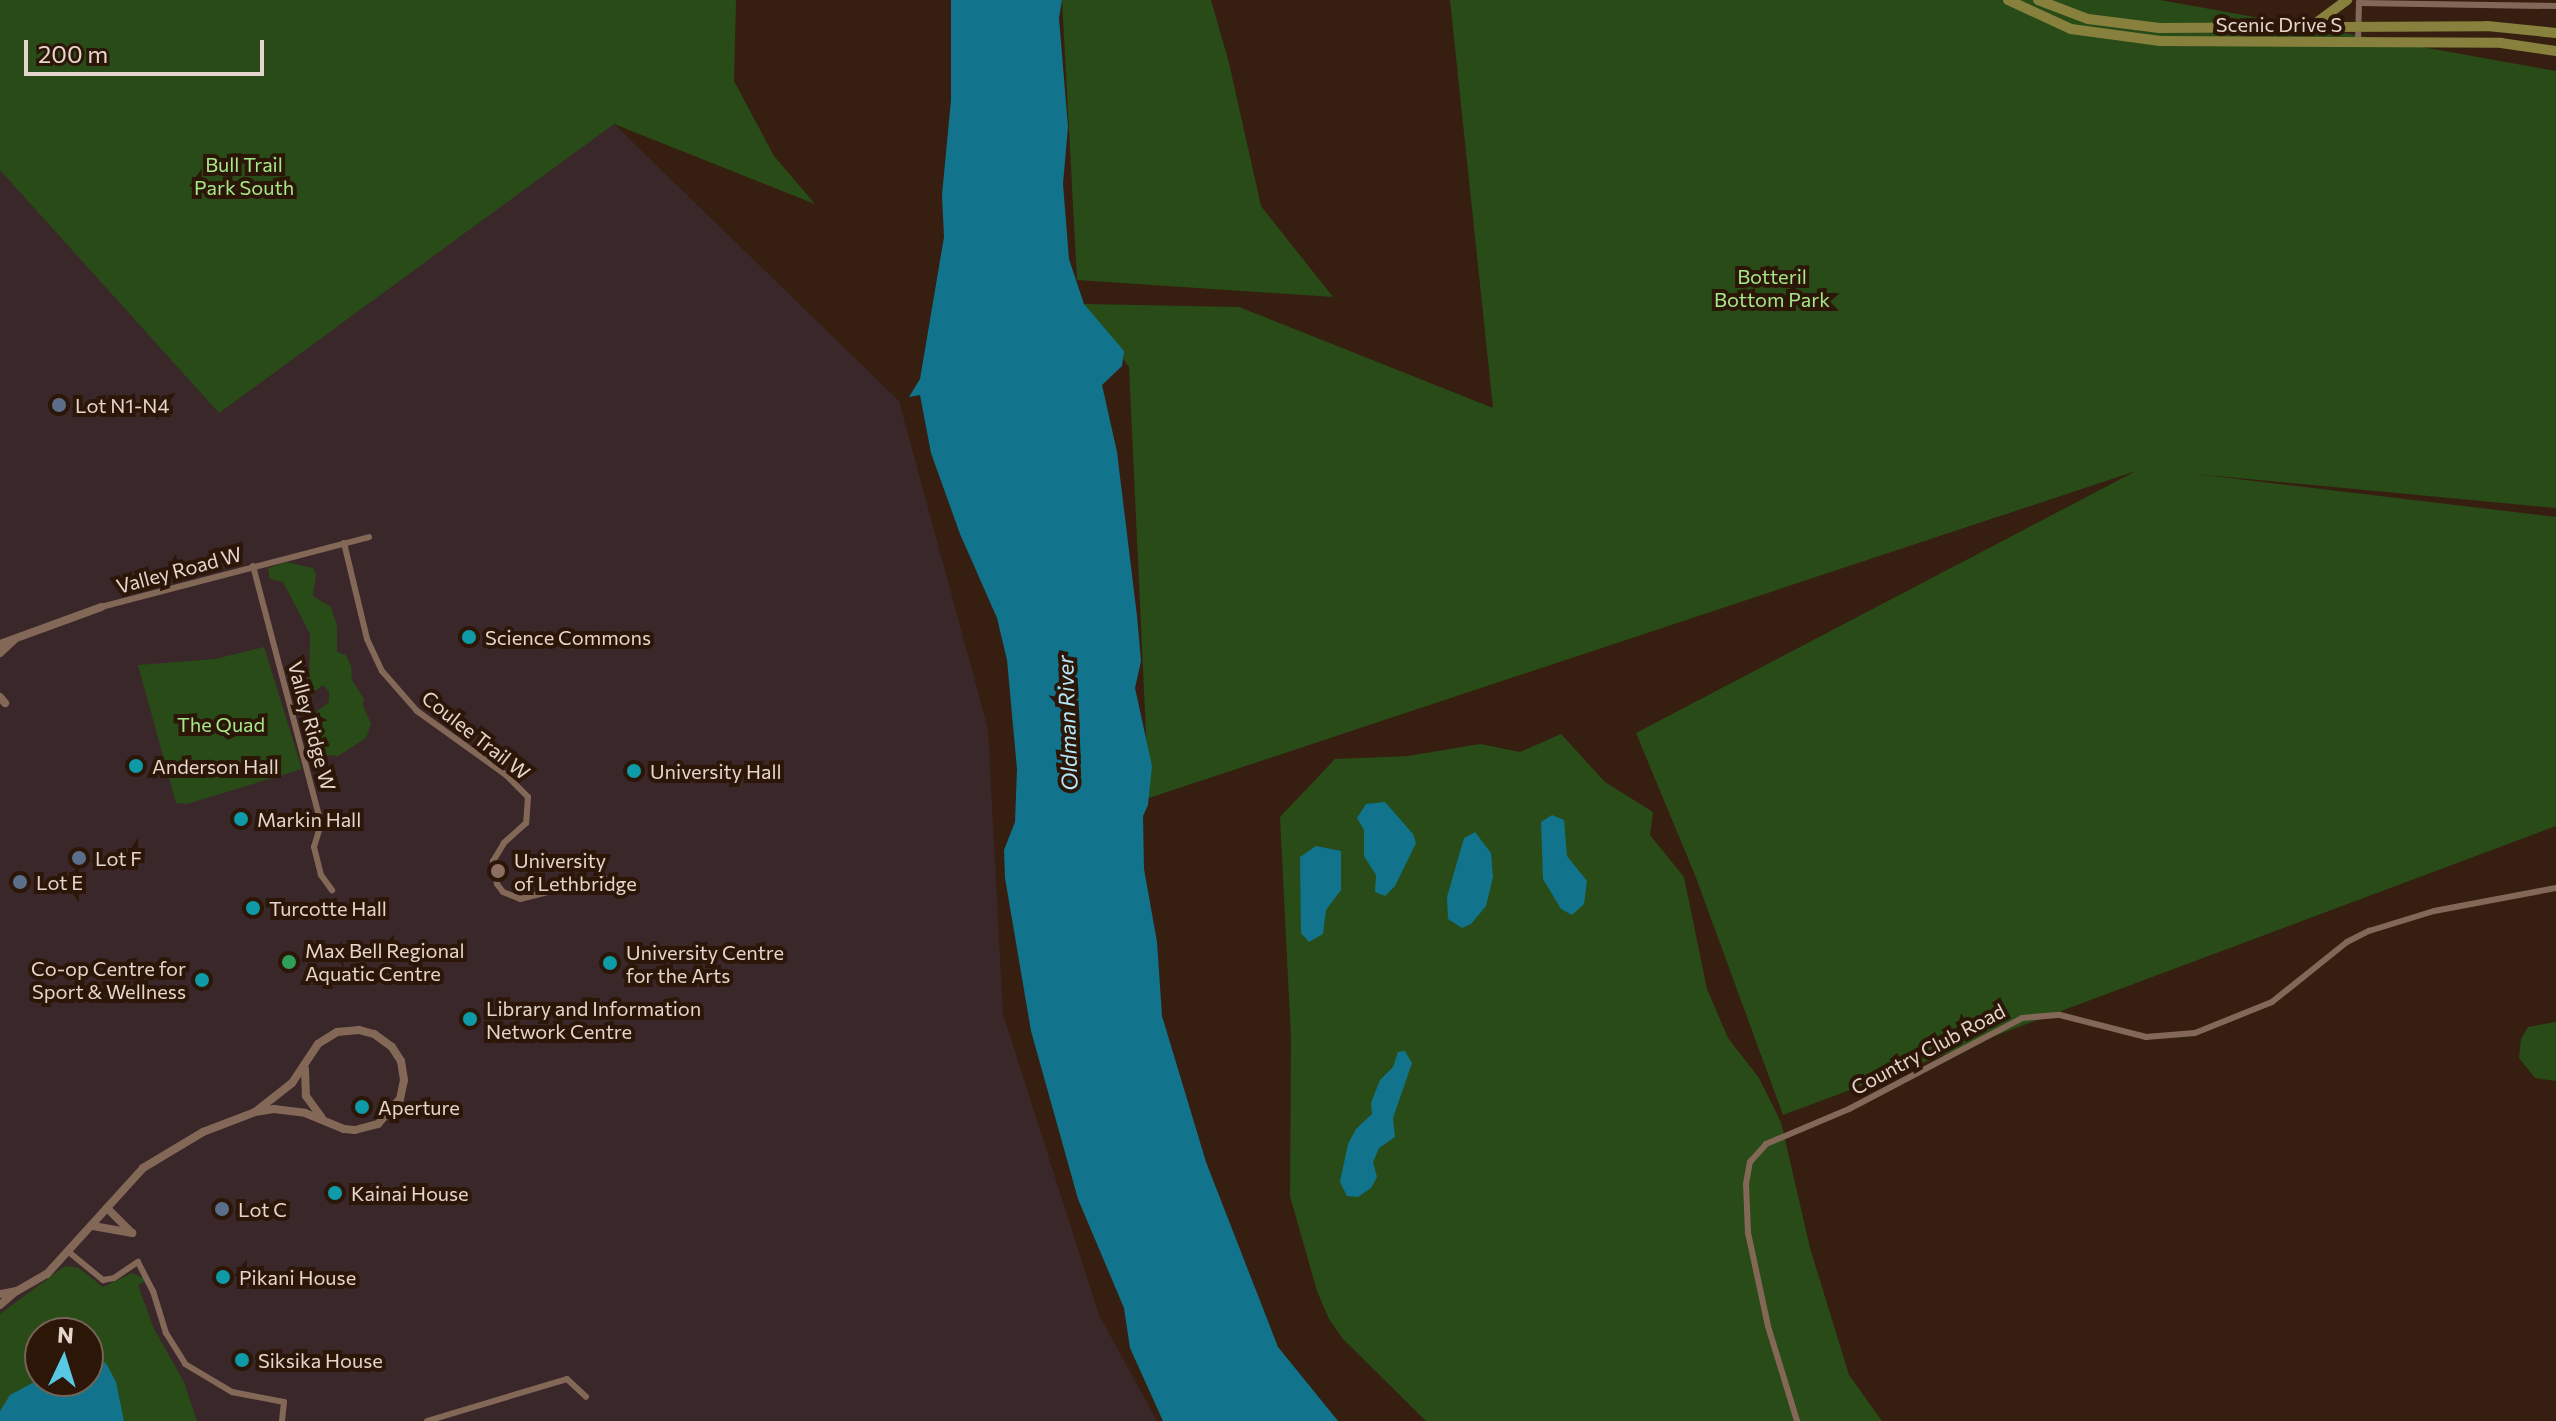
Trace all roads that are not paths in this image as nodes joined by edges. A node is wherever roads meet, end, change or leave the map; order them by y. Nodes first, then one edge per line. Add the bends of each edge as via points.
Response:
1 (2008, 0) edge
2 (2038, 0) edge
3 (2347, 0) edge
4 (2359, 1) edge
5 (2495, 3) edge
6 (2556, 6) edge
7 (2311, 27) junction
8 (2360, 27) junction
9 (2556, 33) edge
10 (2358, 42) junction
11 (2556, 51) edge
12 (369, 537) dead end
13 (344, 543) junction
14 (253, 566) junction
15 (101, 607) joint
16 (20, 635) junction
17 (0, 644) edge
18 (0, 653) edge
19 (604, 878) dead end
20 (2556, 888) edge
21 (332, 890) dead end
22 (307, 1062) junction
23 (255, 1112) junction
24 (332, 1125) junction
25 (107, 1208) junction
26 (93, 1226) junction
27 (70, 1253) junction
28 (17, 1291) junction
29 (0, 1294) edge
30 (0, 1305) edge
31 (586, 1397) dead end
32 (282, 1421) edge
33 (427, 1421) edge
34 (1797, 1421) edge

1 - 10 main road, Scenic Drive S via 2071,29 2113,36
2 - 7 main road, Scenic Drive S via 2111,23 2159,28
3 - 7 main road
4 - 5 street
4 - 8 street
5 - 6 street
7 - 8 main road, Scenic Drive S
8 - 9 main road, Scenic Drive S via 2487,26
8 - 10 street
10 - 11 main road, Scenic Drive S via 2501,43
12 - 13 street, Valley Road W
13 - 14 street, Valley Road W
13 - 19 street, Coulee Trail W via 367,639 382,671 417,711 528,797 526,823 493,861 497,884 520,899
14 - 15 street, Valley Road W
14 - 21 street, Valley Ridge W via 321,824 314,847 321,875
15 - 16 street, Valley Road W
16 - 17 street, Valley Road W
16 - 18 street
20 - 34 street, Country Club Road via 2434,911 2369,931 2347,942 2272,1002 2195,1033 2146,1037 2060,1015 2022,1018 1849,1109 1766,1144 1750,1162 1748,1233 1768,1326
22 - 23 street via 282,1093
22 - 24 street via 306,1096
22 - 24 street via 329,1036 352,1030 385,1040 401,1061 403,1090 388,1117 355,1130
23 - 24 street via 289,1109
23 - 25 street via 160,1155
25 - 26 street
25 - 26 street via 132,1233
26 - 27 street
27 - 28 street
27 - 32 street via 103,1280 138,1262 166,1333 185,1364 232,1392 284,1402
28 - 29 street
28 - 30 street
31 - 33 street via 567,1379

